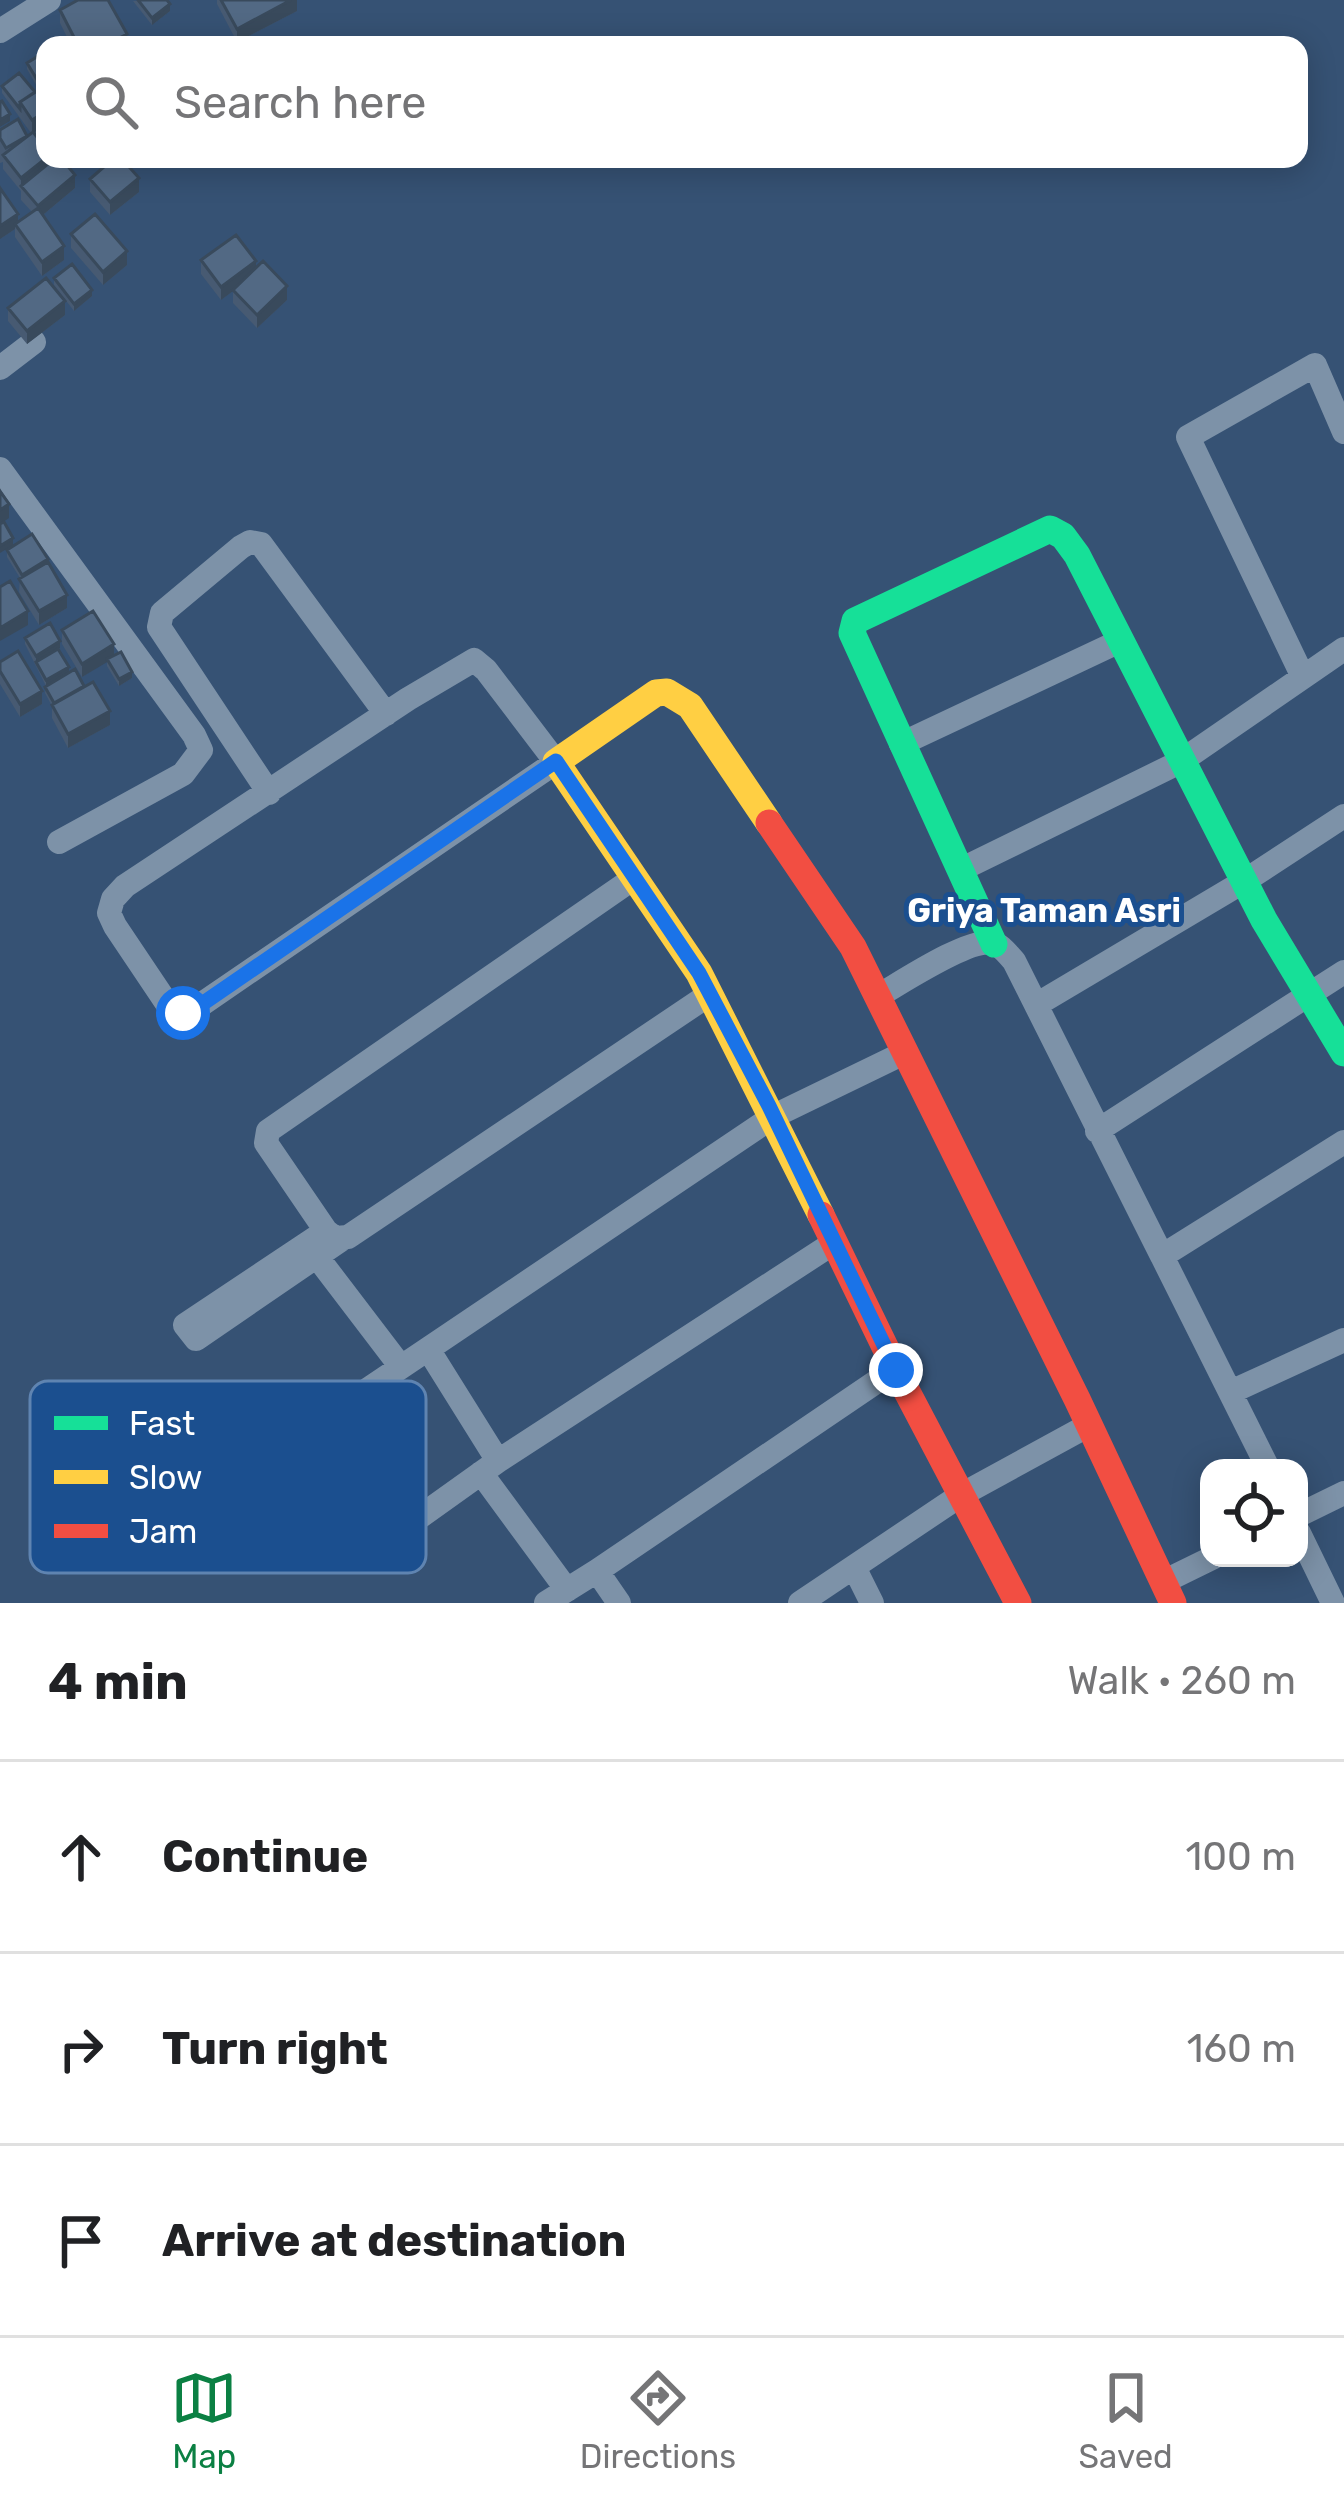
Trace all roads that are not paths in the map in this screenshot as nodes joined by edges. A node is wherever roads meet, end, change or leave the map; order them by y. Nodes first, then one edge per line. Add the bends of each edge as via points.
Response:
1 (49, 0) edge
2 (0, 31) edge
3 (34, 342) edge
4 (0, 368) edge
5 (1344, 432) edge
6 (0, 469) edge
7 (1120, 641) junction
8 (1344, 649) edge
9 (1303, 677) junction
10 (386, 714) junction
11 (901, 744) junction
12 (556, 761) junction
13 (1180, 762) junction
14 (268, 793) junction
15 (1344, 816) edge
16 (59, 842) dead end
17 (960, 870) junction
18 (634, 878) junction
19 (1243, 882) junction
20 (994, 944) junction
21 (1344, 972) edge
22 (710, 994) junction
23 (1309, 994) junction
24 (878, 996) junction
25 (1036, 1006) junction
26 (906, 1052) junction
27 (1344, 1053) edge
28 (774, 1116) junction
29 (1097, 1131) junction
30 (1344, 1142) edge
31 (322, 1242) junction
32 (835, 1243) junction
33 (1162, 1256) junction
34 (1344, 1340) edge
35 (428, 1349) junction
36 (401, 1367) junction
37 (896, 1370) junction
38 (380, 1381) edge
39 (1233, 1391) junction
40 (1089, 1425) junction
41 (1264, 1459) edge
42 (490, 1467) junction
43 (1344, 1493) edge
44 (961, 1496) junction
45 (1308, 1511) edge
46 (426, 1513) edge
47 (1308, 1552) edge
48 (854, 1567) junction
49 (1201, 1567) edge
50 (597, 1571) junction
51 (1168, 1593) edge
52 (557, 1596) edge
53 (619, 1603) edge
54 (800, 1603) edge
55 (872, 1603) edge
56 (1018, 1603) edge
57 (1333, 1603) edge

1 - 2 street
3 - 4 street
5 - 9 street via 1315,365 1188,437
6 - 16 street via 201,750 183,774
7 - 11 street
7 - 11 street via 1071,544 1050,529 855,621 853,642
7 - 13 street
8 - 9 street
9 - 13 street
10 - 12 street via 474,660
10 - 14 street
10 - 14 street via 261,544 242,547 162,613 159,627
11 - 17 street
12 - 14 street via 202,1004 174,1014 115,926 110,905 125,886
12 - 18 street
12 - 24 street via 656,693 677,696 788,845
13 - 17 street
13 - 19 street
15 - 19 street
17 - 20 street
18 - 22 street
18 - 31 street via 268,1131 266,1143
19 - 23 street
19 - 25 street
20 - 24 street via 968,949
20 - 25 street via 1014,961
21 - 23 street
22 - 28 street
22 - 31 street
23 - 27 street
23 - 29 street
24 - 26 street
25 - 29 street
26 - 28 street
26 - 40 street
28 - 32 street
28 - 35 street
29 - 33 street
30 - 33 street
31 - 31 street via 196,1339 185,1325
31 - 36 street
32 - 37 street
32 - 42 street
33 - 39 street
34 - 39 street
35 - 36 street
35 - 42 street
36 - 38 street
37 - 44 street
37 - 50 street
39 - 41 street
40 - 44 street
40 - 51 street
42 - 46 street
42 - 52 street
43 - 45 street
44 - 48 street
44 - 56 street
47 - 57 street
48 - 54 street
48 - 55 street
49 - 51 street
50 - 52 street
50 - 53 street

